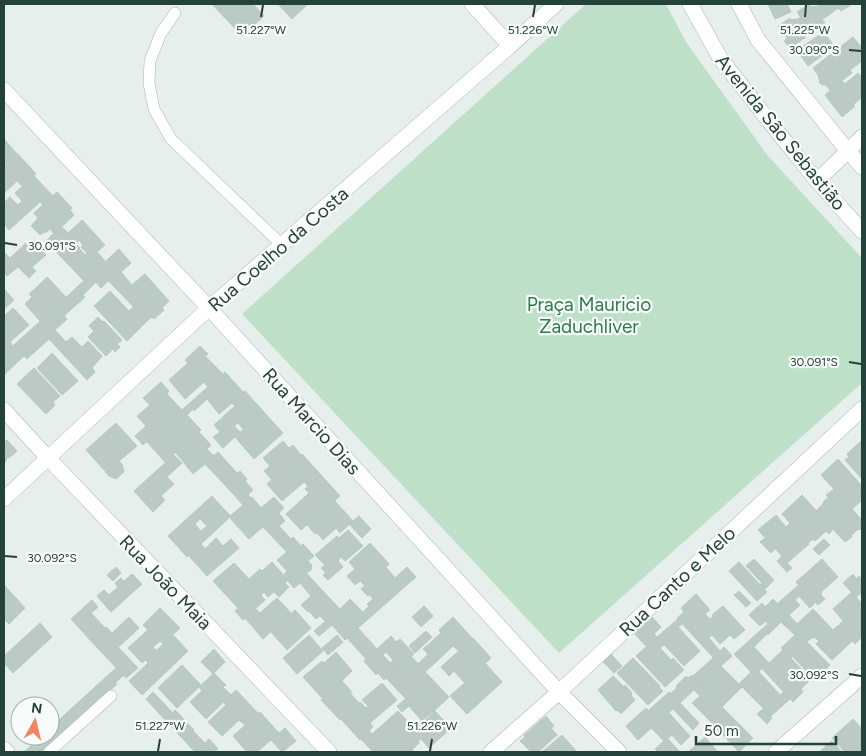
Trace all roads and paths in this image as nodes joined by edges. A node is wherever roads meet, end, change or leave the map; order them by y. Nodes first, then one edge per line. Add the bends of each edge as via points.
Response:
1 (472, 4) edge
2 (556, 4) edge
3 (690, 4) edge
4 (739, 4) edge
5 (175, 13) dead end
6 (510, 46) junction
7 (4, 90) edge
8 (862, 137) edge
9 (848, 151) junction
10 (862, 167) edge
11 (817, 181) junction
12 (862, 231) edge
13 (282, 244) junction
14 (209, 308) junction
15 (862, 409) edge
16 (4, 410) edge
17 (48, 458) junction
18 (4, 499) edge
19 (862, 676) edge
20 (559, 692) junction
21 (111, 696) dead end
22 (4, 749) edge
23 (7, 752) edge
24 (49, 752) edge
25 (330, 752) edge
26 (491, 752) edge
27 (619, 752) edge
28 (776, 752) edge

1 - 6 street
2 - 6 street, Rua Coelho da Costa
3 - 11 street, Avenida São Sebastião via 720,58
4 - 9 street via 758,40
5 - 13 lane via 161,33 150,61 149,83 154,109 171,139
6 - 13 street, Rua Coelho da Costa
7 - 14 street, Rua Marcio Dias
8 - 9 street
9 - 10 street
9 - 11 street
11 - 12 street, Avenida São Sebastião
13 - 14 street, Rua Coelho da Costa
14 - 17 street, Rua Coelho da Costa
14 - 20 street, Rua Marcio Dias
15 - 20 street, Rua Canto e Melo
16 - 17 street, Rua João Maia
17 - 18 street, Rua Coelho da Costa
17 - 25 street, Rua João Maia
19 - 28 street
20 - 26 street, Rua Canto e Melo
20 - 27 street, Rua Marcio Dias
21 - 24 lane
22 - 23 street

